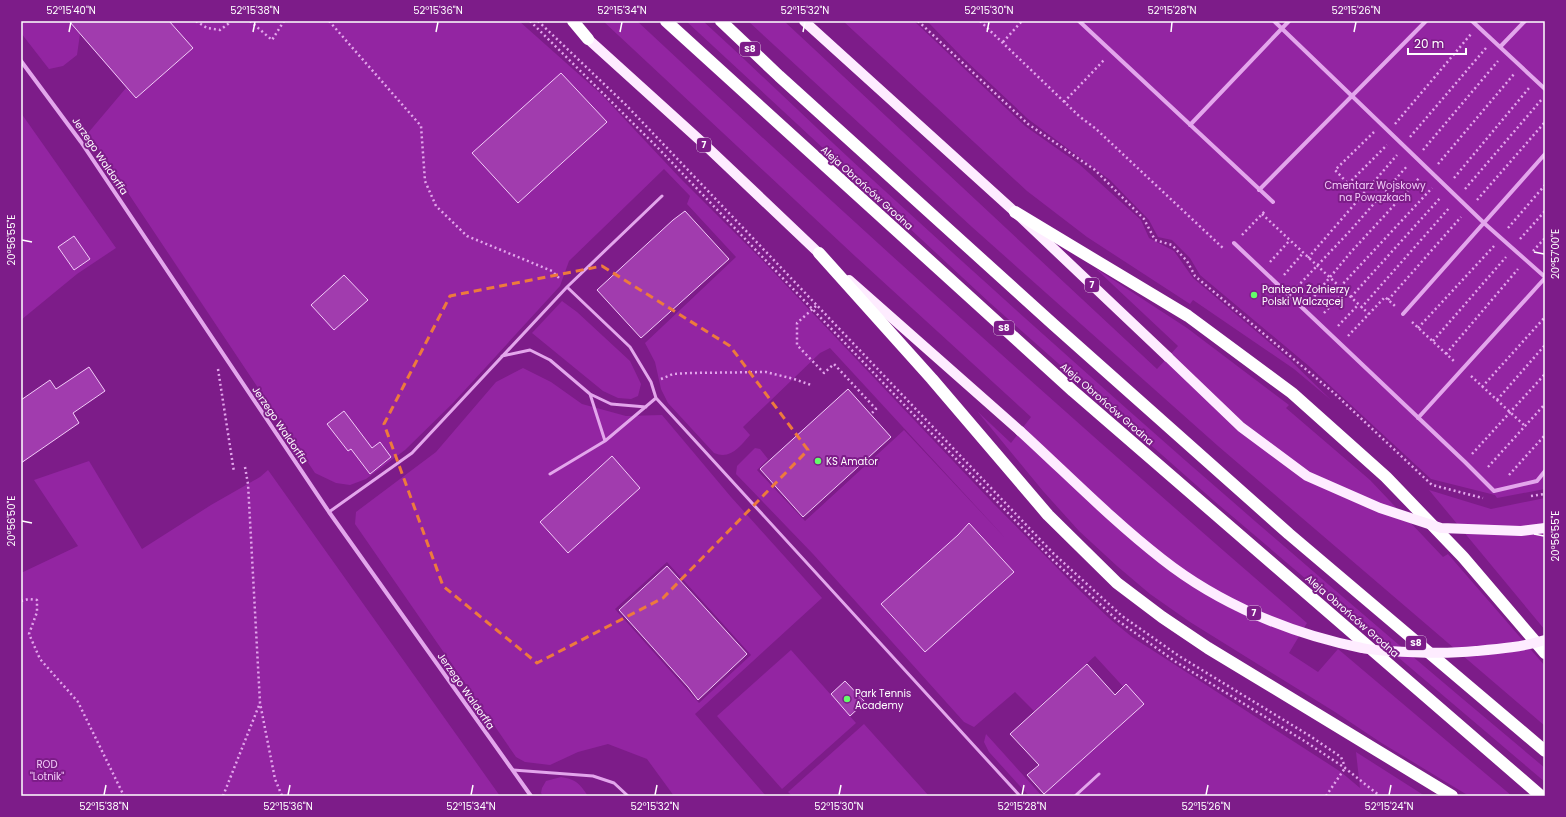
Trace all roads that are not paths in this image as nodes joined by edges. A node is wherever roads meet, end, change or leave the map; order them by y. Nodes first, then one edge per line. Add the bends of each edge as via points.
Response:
1 (573, 21) edge
2 (666, 21) edge
3 (721, 21) edge
4 (804, 21) edge
5 (1079, 21) edge
6 (1274, 21) edge
7 (1289, 21) edge
8 (1426, 21) edge
9 (1472, 21) edge
10 (1525, 21) edge
11 (1282, 29) junction
12 (588, 39) joint
13 (1500, 47) junction
14 (21, 61) edge
15 (1545, 89) edge
16 (1352, 96) junction
17 (1190, 125) junction
18 (1545, 154) edge
19 (1259, 190) junction
20 (662, 196) dead end
21 (1273, 202) road end
22 (1015, 212) junction
23 (1484, 223) junction
24 (1234, 243) road end
25 (819, 253) junction
26 (1545, 277) edge
27 (567, 287) junction
28 (1403, 314) road end
29 (502, 356) junction
30 (590, 394) junction
31 (656, 398) junction
32 (646, 407) junction
33 (1418, 418) junction
34 (605, 442) junction
35 (1545, 471) edge
36 (550, 474) dead end
37 (329, 512) junction
38 (1545, 528) edge
39 (1545, 640) edge
40 (1545, 653) edge
41 (1545, 751) edge
42 (512, 770) junction
43 (1100, 774) dead end
44 (531, 796) edge
45 (628, 796) edge
46 (1020, 796) edge
47 (1075, 796) edge
48 (1452, 796) edge
49 (1541, 796) edge

1 - 12 highway, 7
2 - 49 highway, Aleja Obrońców Grodna / S8 via 1078,395
3 - 41 highway, Aleja Obrońców Grodna / S8 via 1271,519
4 - 22 main road, 7
5 - 17 street
6 - 11 street
7 - 11 street
8 - 16 street
9 - 13 street
10 - 13 street
11 - 16 street
11 - 17 street
12 - 25 main road, 7
13 - 15 street
14 - 37 street, Jerzego Waldorffa via 81,142
16 - 19 street
16 - 23 street
17 - 19 street
18 - 23 street
19 - 21 street
20 - 27 lane
22 - 38 main road, 7, bridge via 1241,427 1307,476 1380,508 1441,528 1521,531
22 - 40 highway via 1188,316 1292,393 1386,477 1463,557
23 - 26 street
23 - 28 street
24 - 33 street
25 - 39 main road, 7, bridge via 1162,560 1241,607 1299,632 1363,649 1454,653 1494,650
25 - 48 highway via 932,379 1048,515 1117,583 1208,648
26 - 33 street
27 - 29 lane
27 - 31 lane via 630,347 651,382
29 - 30 lane via 530,350 550,360
29 - 37 lane via 412,453
30 - 32 lane via 611,404
30 - 34 lane
31 - 32 lane
31 - 46 lane
32 - 34 lane
33 - 35 street via 1494,492 1537,480
34 - 36 lane
37 - 42 street, Jerzego Waldorffa
42 - 44 street, Jerzego Waldorffa
42 - 45 lane via 593,776 614,783
43 - 47 lane

